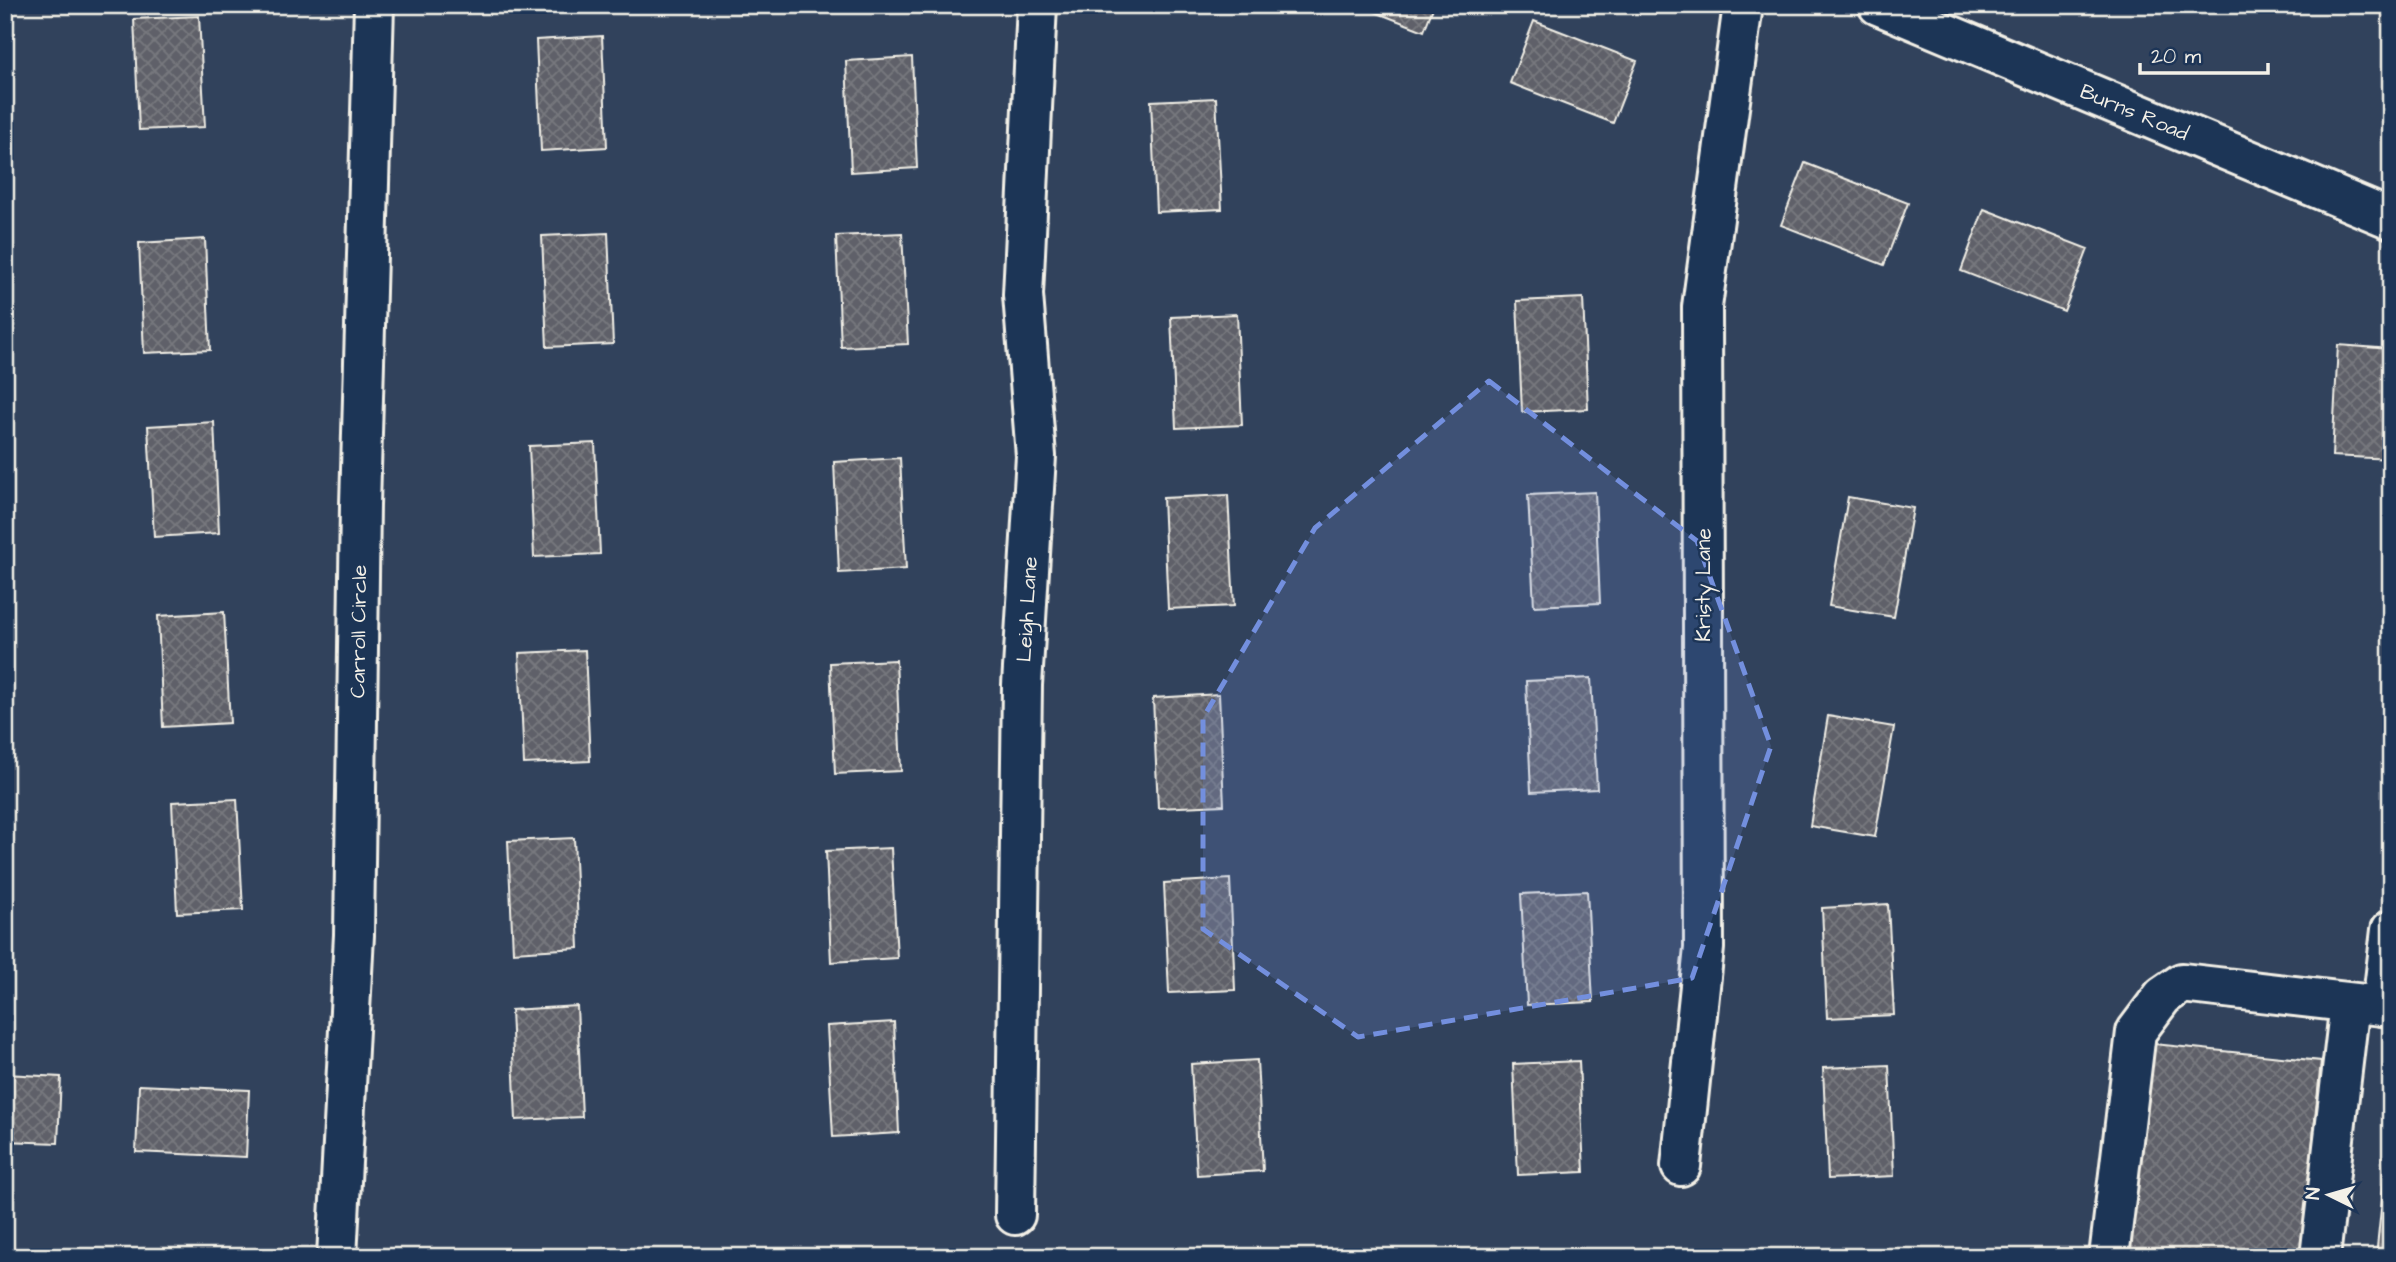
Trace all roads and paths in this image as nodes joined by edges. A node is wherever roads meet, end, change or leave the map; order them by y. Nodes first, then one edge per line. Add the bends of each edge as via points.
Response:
1 (374, 5) edge
2 (1037, 5) edge
3 (1743, 5) edge
4 (1878, 5) edge
5 (2391, 219) edge
6 (2391, 930) edge
7 (2374, 1006) edge
8 (1681, 1166) dead end
9 (1015, 1215) dead end
10 (337, 1257) edge
11 (2109, 1257) edge
12 (2320, 1257) edge

1 - 10 street, Carroll Circle via 354,935
2 - 9 street, Leigh Lane via 1023,295 1036,456 1022,685
3 - 8 street, Kristy Lane via 1702,307 1704,948
4 - 5 street, Burns Road
6 - 7 street
7 - 11 street via 2182,984 2164,996 2136,1032
7 - 12 street

